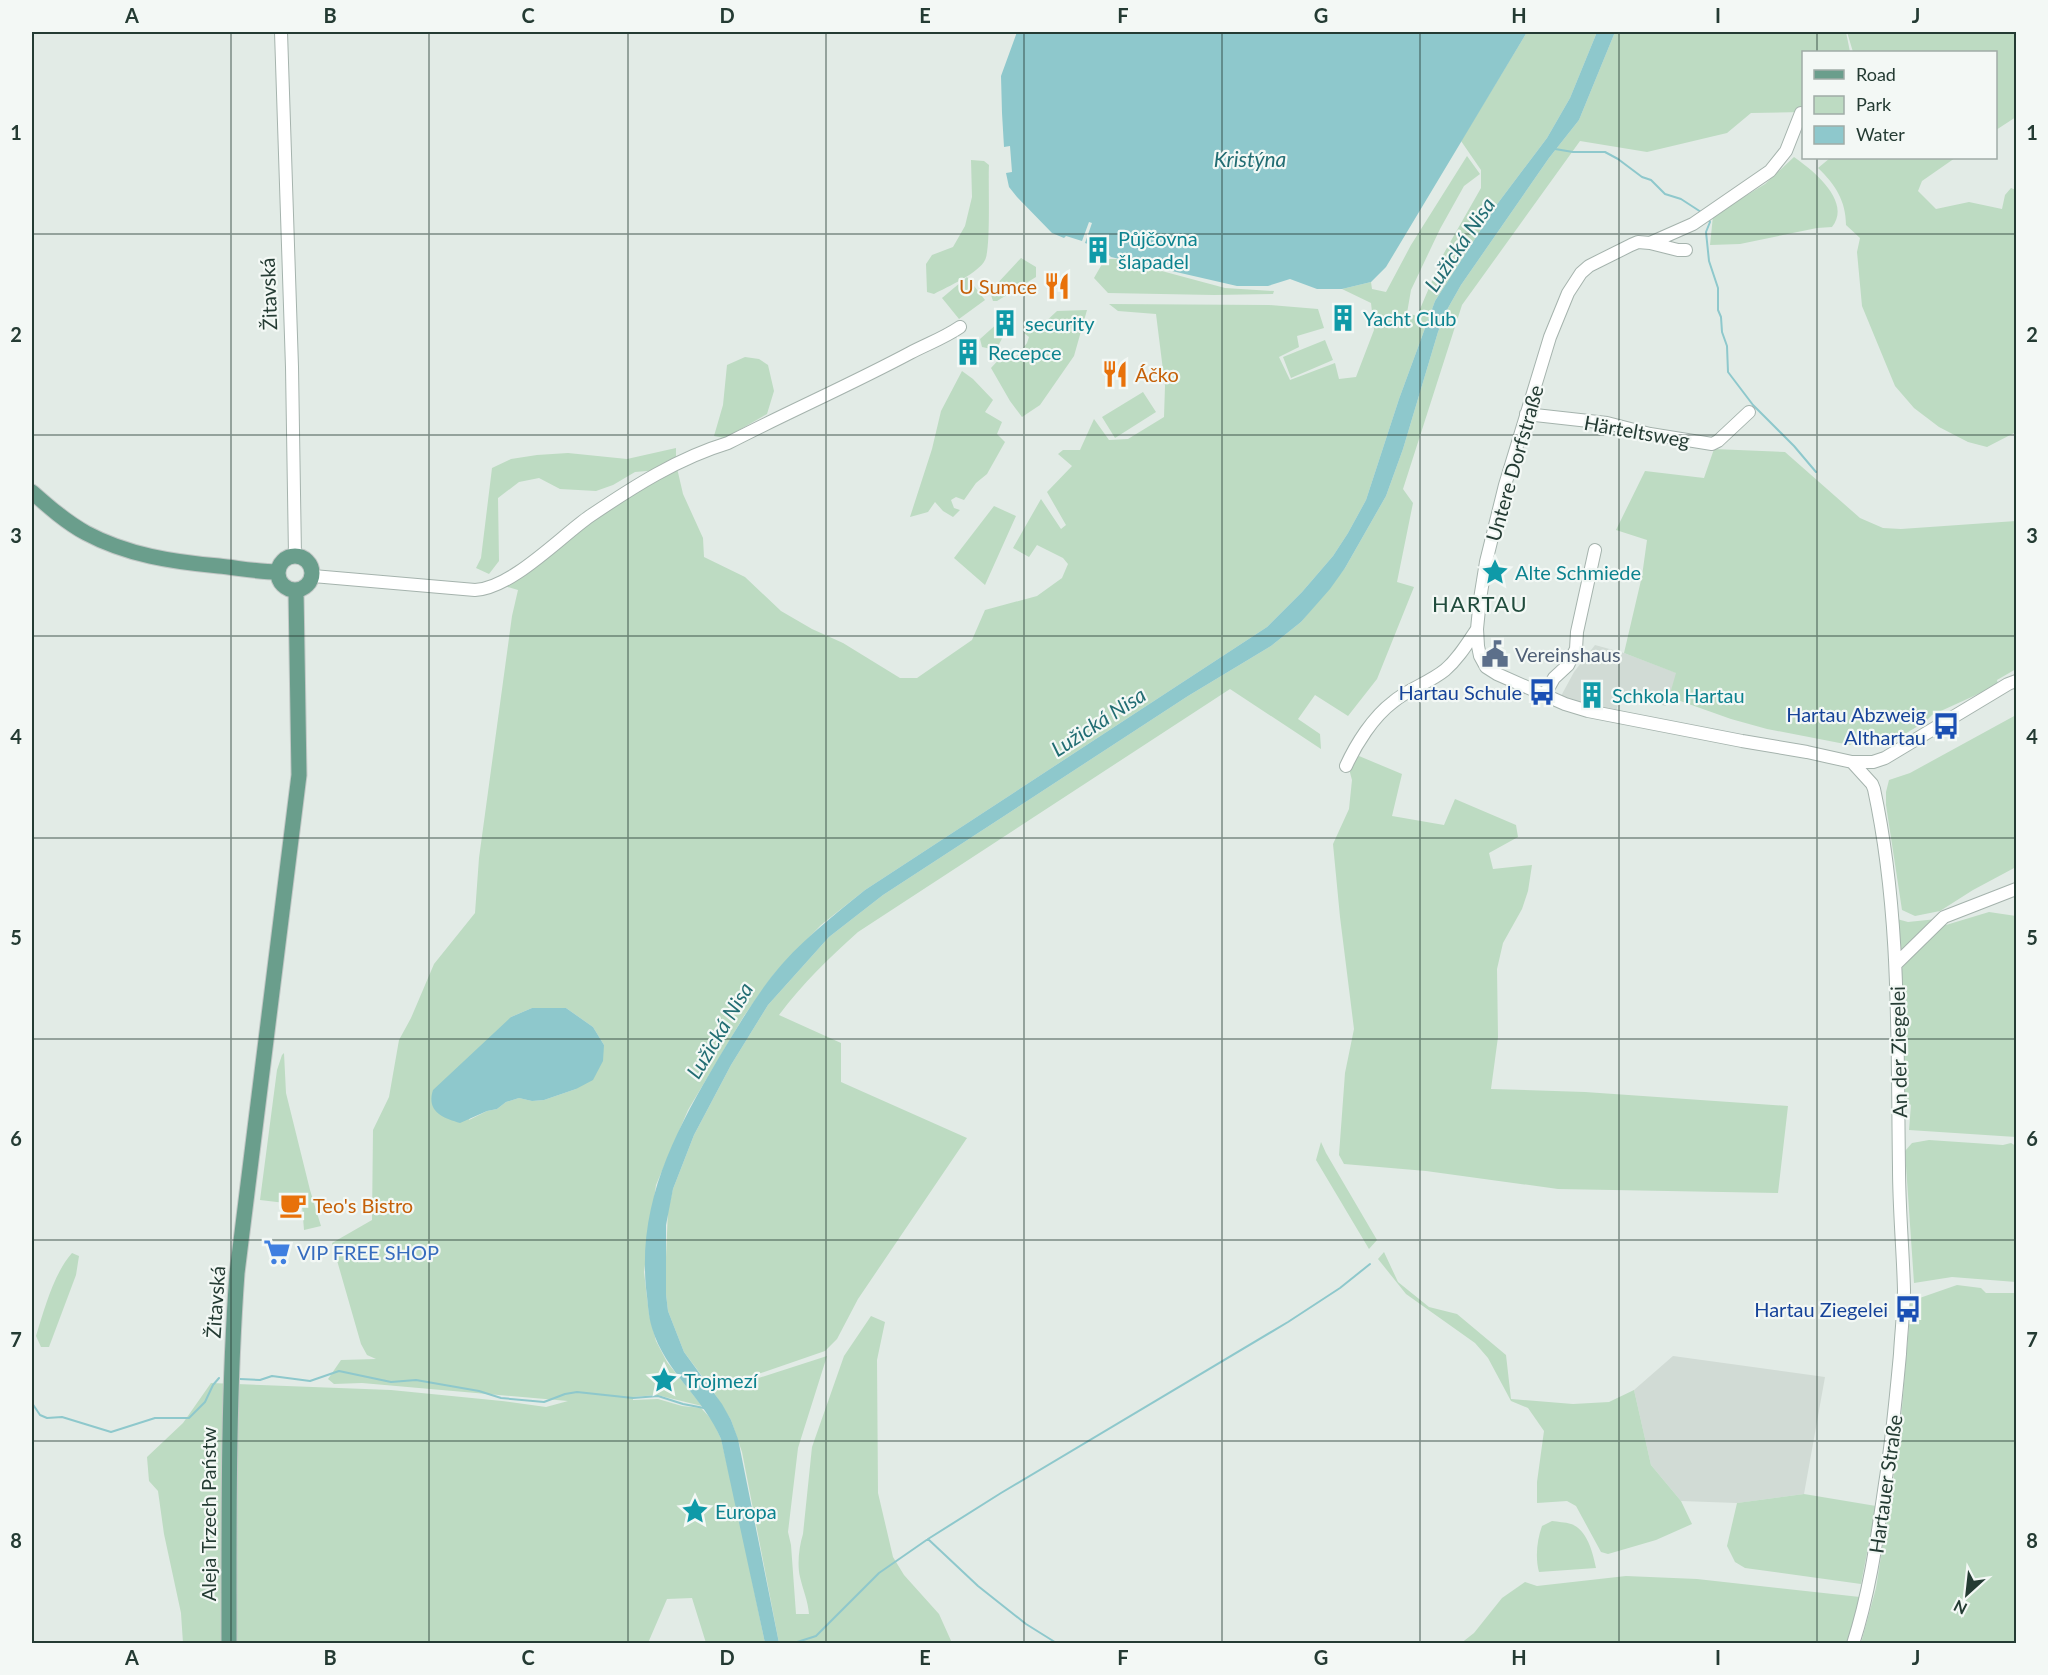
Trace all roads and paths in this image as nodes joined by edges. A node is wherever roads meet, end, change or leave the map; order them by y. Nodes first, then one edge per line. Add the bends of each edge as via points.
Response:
1 (281, 32) edge
2 (1801, 113) dead end
3 (1650, 243) junction
4 (1686, 250) dead end
5 (960, 327) dead end
6 (1749, 412) dead end
7 (1526, 414) junction
8 (32, 492) edge
9 (1595, 550) dead end
10 (295, 556) junction
11 (278, 572) junction
12 (313, 576) junction
13 (296, 591) junction
14 (1477, 629) junction
15 (1459, 655) junction
16 (1482, 661) junction
17 (2016, 681) edge
18 (1544, 696) junction
19 (1885, 758) junction
20 (1852, 762) junction
21 (1346, 766) dead end
22 (1872, 784) junction
23 (2016, 889) edge
24 (1896, 964) junction
25 (1902, 1322) joint
26 (231, 1384) joint
27 (230, 1644) edge
28 (1853, 1644) edge

1 - 10 street, Žitavská
2 - 3 street, Untere Dorfstraße via 1786,151 1770,171 1693,224
3 - 4 street
3 - 7 street, Untere Dorfstraße via 1631,245 1596,263 1574,282 1554,324
5 - 12 street via 728,443 658,473 492,586 475,590
6 - 7 street, Härteltsweg via 1712,444 1607,423
7 - 14 street, Untere Dorfstraße via 1486,562
8 - 11 main road via 84,532 133,552 202,565
9 - 18 street via 1576,649
10 - 11 main road via 284,560
10 - 12 main road via 308,562
11 - 13 main road via 283,585
12 - 13 main road via 307,586
13 - 26 main road, Žitavská via 300,775 235,1294
14 - 15 street
14 - 16 street, Untere Dorfstraße
15 - 16 street
15 - 21 street via 1445,669 1387,707
16 - 18 street via 1497,675
17 - 19 street
18 - 20 street via 1588,711
19 - 20 street
19 - 22 street
20 - 22 street, An der Ziegelei
22 - 24 street, An der Ziegelei via 1882,825
23 - 24 street via 1944,917
24 - 25 street, An der Ziegelei
25 - 28 street, Hartauer Straße via 1895,1415 1876,1553
26 - 27 main road, Aleja Trzech Państw

